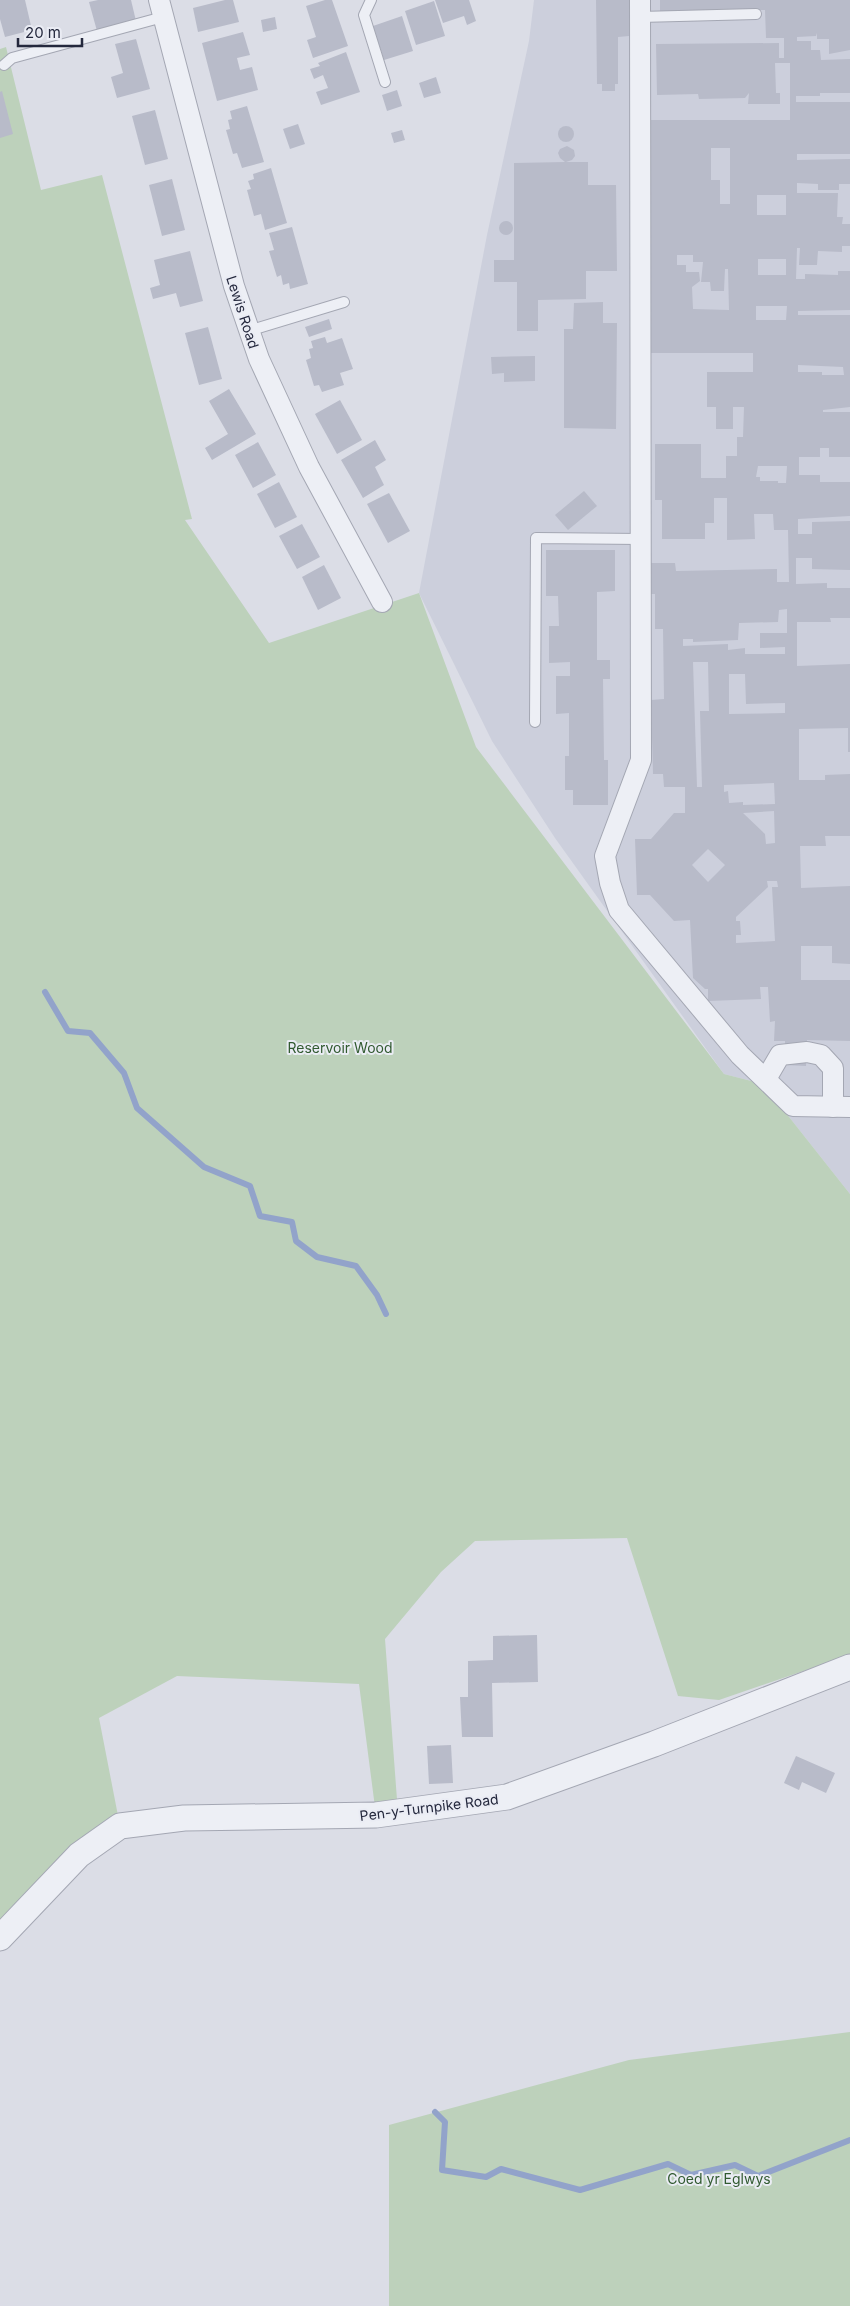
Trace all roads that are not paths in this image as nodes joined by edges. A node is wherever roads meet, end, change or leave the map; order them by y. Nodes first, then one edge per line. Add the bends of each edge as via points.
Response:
1 (371, 0) edge
2 (640, 8) edge
3 (161, 9) edge
4 (756, 14) dead end
5 (4, 65) dead end
6 (385, 82) dead end
7 (344, 302) dead end
8 (248, 330) junction
9 (641, 539) junction
10 (382, 602) dead end
11 (535, 722) dead end
12 (766, 1079) junction
13 (842, 1107) edge
14 (850, 1667) edge
15 (0, 1938) edge

1 - 6 lane via 364,15
2 - 4 lane
2 - 9 street
3 - 5 lane via 12,58
3 - 8 street, Lewis Road
7 - 8 lane
8 - 10 street, Lewis Road via 309,467
9 - 11 lane via 536,538
9 - 12 street via 641,760 605,856 610,883 620,910 740,1055
12 - 13 street via 792,1106
12 - 13 street via 780,1055 821,1054 833,1068
14 - 15 street, Pen-y-Turnpike Road via 654,1744 507,1797 376,1815 184,1818 120,1826 79,1855

